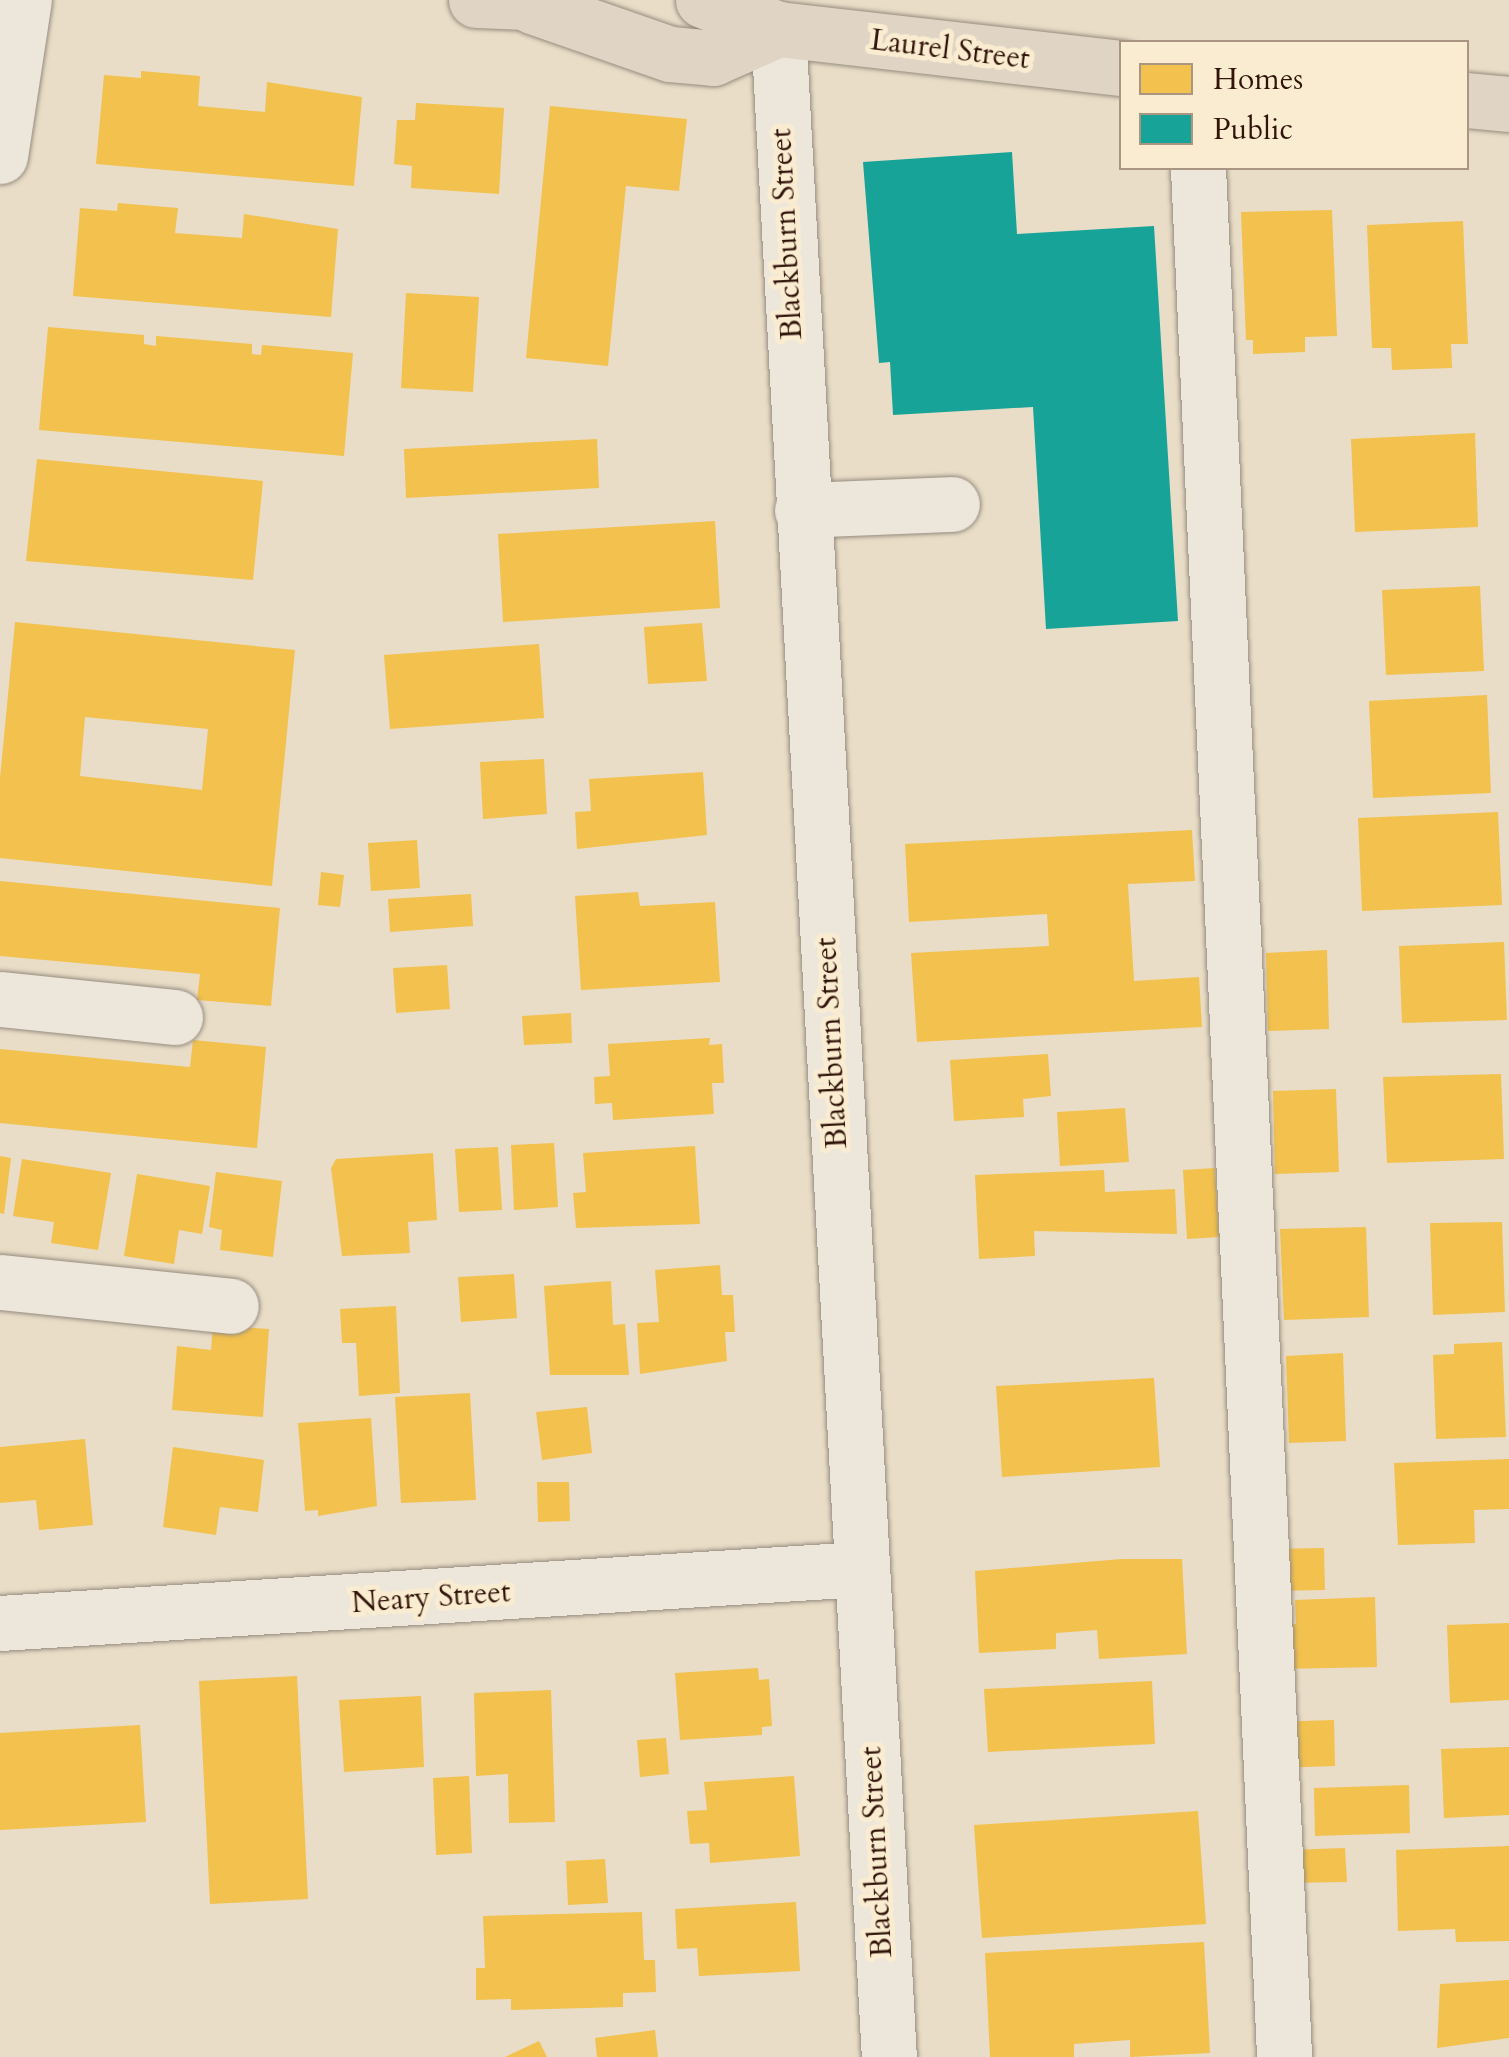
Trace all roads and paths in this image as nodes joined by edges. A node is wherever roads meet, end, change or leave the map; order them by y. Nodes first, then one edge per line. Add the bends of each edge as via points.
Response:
1 (24, 0) edge
2 (476, 0) edge
3 (628, 0) edge
4 (703, 0) edge
5 (532, 6) junction
6 (778, 29) junction
7 (1119, 68) edge
8 (1469, 100) edge
9 (1509, 104) edge
10 (0, 156) edge
11 (1198, 170) edge
12 (952, 504) dead end
13 (802, 510) junction
14 (0, 999) edge
15 (175, 1017) dead end
16 (0, 1282) edge
17 (231, 1306) dead end
18 (862, 1569) junction
19 (0, 1622) edge
20 (888, 2057) edge
21 (1284, 2057) edge

1 - 10 street
2 - 5 main road
3 - 5 main road
4 - 6 main road, Laurel Street
5 - 6 main road via 670,54 698,57 713,58
6 - 7 main road, Laurel Street
6 - 13 street, Blackburn Street
8 - 9 main road
11 - 21 street
12 - 13 street
13 - 18 street, Blackburn Street
14 - 15 street
16 - 17 street
18 - 19 street, Neary Street
18 - 20 street, Blackburn Street

